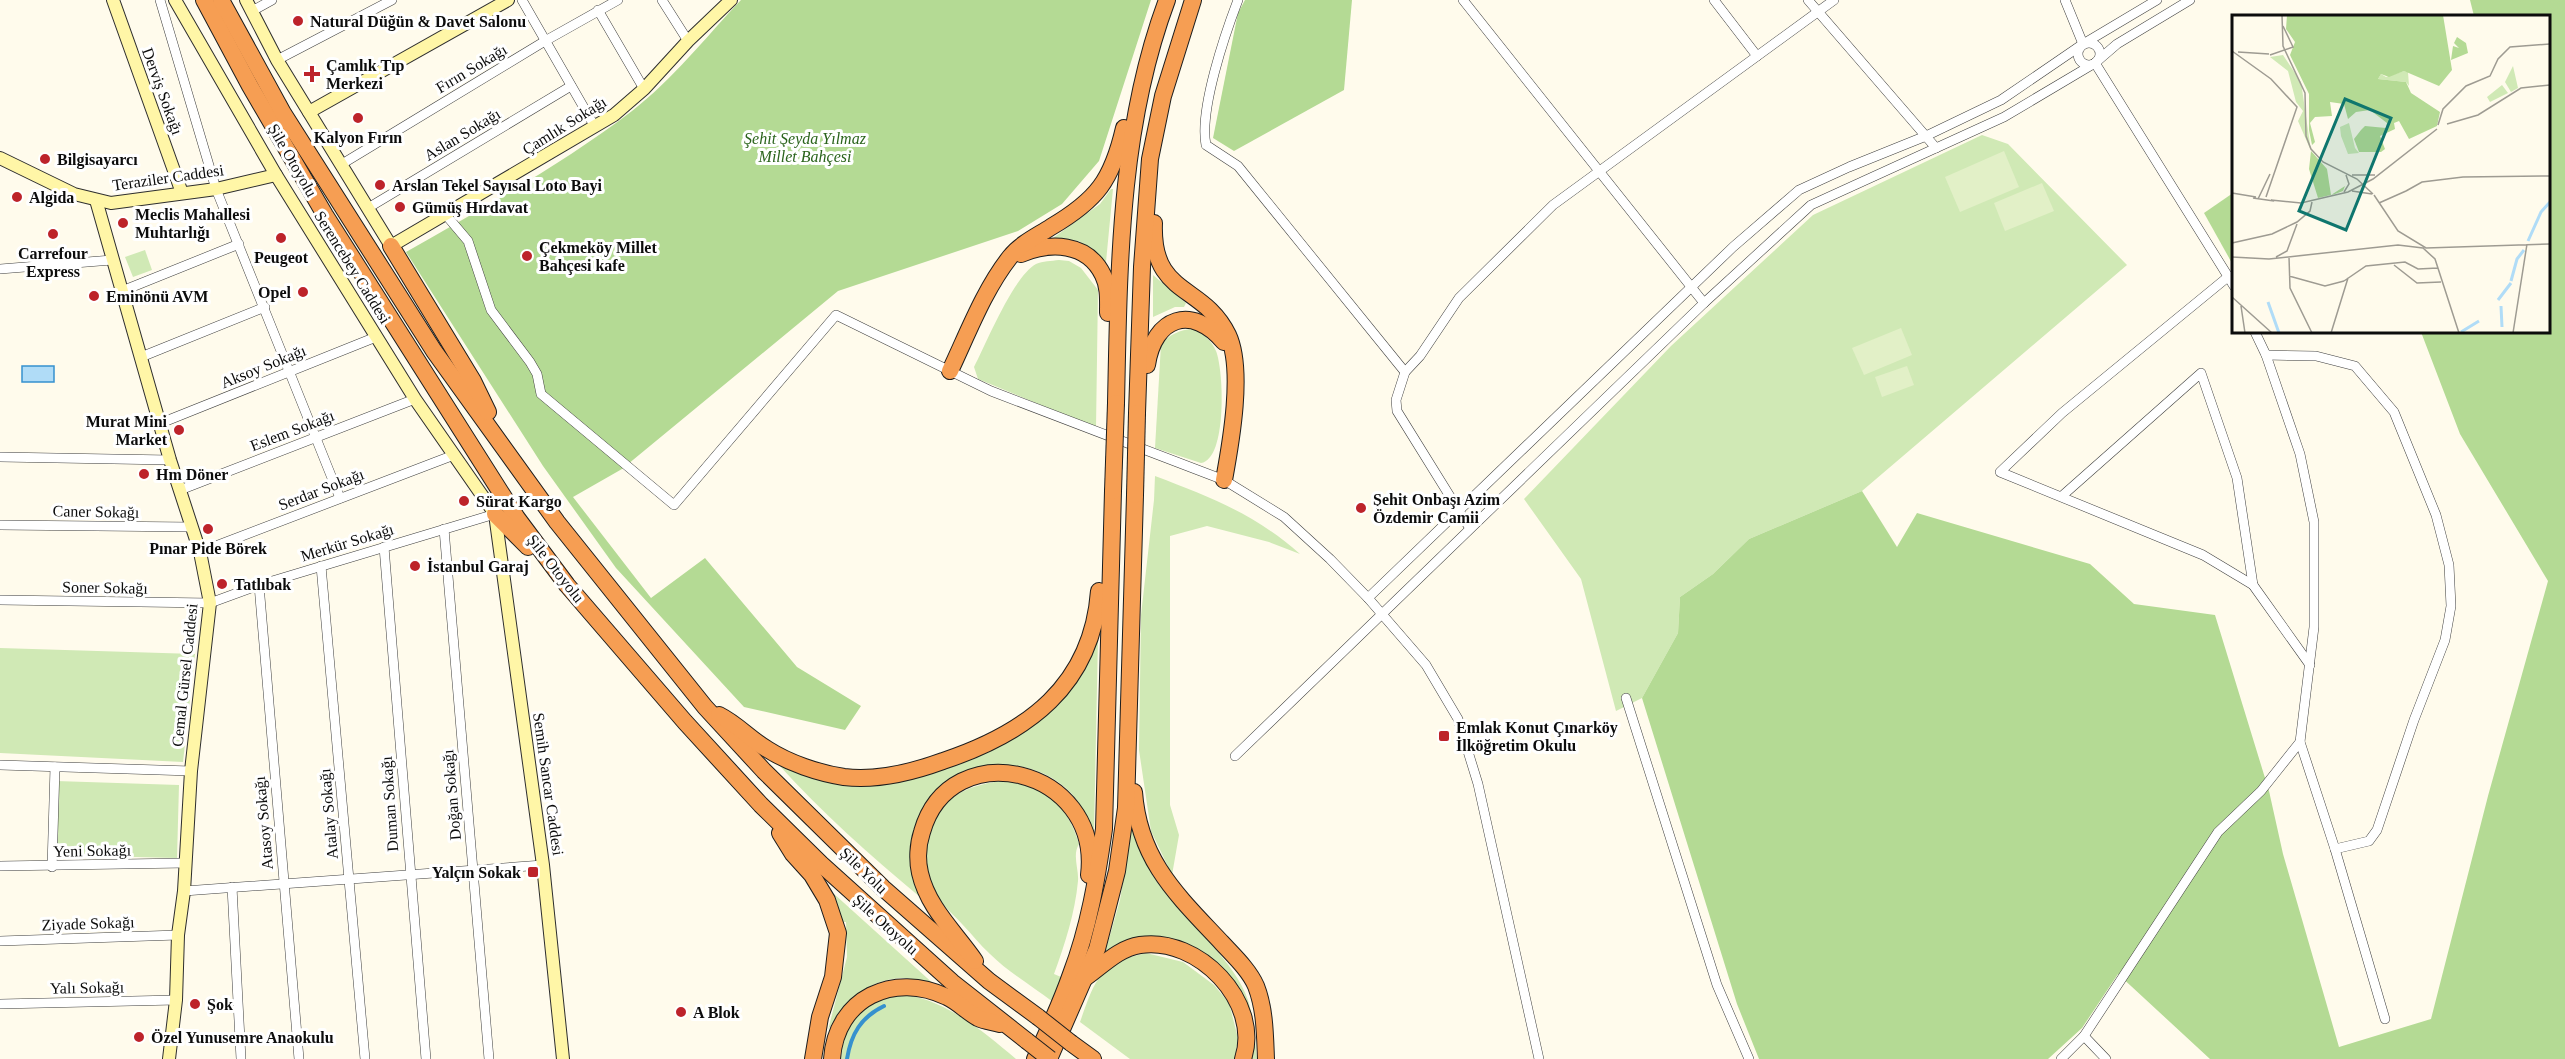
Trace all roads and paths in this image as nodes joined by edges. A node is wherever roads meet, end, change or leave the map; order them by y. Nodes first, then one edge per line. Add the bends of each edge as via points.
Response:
1 (113, 0) edge
2 (160, 0) edge
3 (175, 0) edge
4 (204, 0) edge
5 (221, 0) edge
6 (272, 0) edge
7 (392, 0) edge
8 (508, 0) edge
9 (522, 0) edge
10 (618, 0) edge
11 (662, 0) edge
12 (731, 0) edge
13 (1167, 0) edge
14 (1193, 0) edge
15 (1238, 0) edge
16 (1463, 0) edge
17 (1714, 0) edge
18 (1808, 0) edge
19 (1834, 0) edge
20 (2065, 0) edge
21 (2157, 0) edge
22 (2190, 0) edge
23 (249, 5) edge
24 (598, 10) junction
25 (1817, 12) junction
26 (545, 41) junction
27 (687, 41) junction
28 (2083, 44) junction
29 (1150, 54) junction
30 (1757, 56) junction
31 (277, 60) junction
32 (2095, 63) junction
33 (571, 86) junction
34 (644, 89) junction
35 (1163, 96) junction
36 (309, 112) junction
37 (595, 127) junction
38 (1926, 136) junction
39 (1935, 148) junction
40 (0, 158) edge
41 (342, 164) junction
42 (1598, 172) junction
43 (276, 175) junction
44 (216, 189) junction
45 (182, 193) junction
46 (96, 200) junction
47 (368, 208) junction
48 (446, 215) junction
49 (239, 244) junction
50 (391, 246) junction
51 (112, 260) junction
52 (1003, 267) junction
53 (0, 269) edge
54 (2229, 276) junction
55 (2232, 282) edge
56 (1691, 288) junction
57 (122, 291) junction
58 (1704, 303) junction
59 (265, 307) junction
60 (2255, 333) edge
61 (376, 337) junction
62 (2266, 355) junction
63 (141, 357) junction
64 (1236, 366) junction
65 (950, 371) junction
66 (291, 372) junction
67 (1405, 372) junction
68 (415, 399) junction
69 (1116, 403) junction
70 (1137, 413) junction
71 (161, 423) junction
72 (316, 436) junction
73 (508, 453) junction
74 (454, 455) junction
75 (0, 457) edge
76 (170, 460) junction
77 (1224, 480) junction
78 (180, 490) junction
79 (2062, 496) junction
80 (340, 498) junction
81 (1459, 511) junction
82 (495, 514) junction
83 (0, 525) edge
84 (192, 527) junction
85 (1469, 527) junction
86 (444, 529) junction
87 (1111, 535) junction
88 (384, 547) junction
89 (200, 552) junction
90 (321, 566) junction
91 (259, 585) junction
92 (567, 585) junction
93 (2253, 585) junction
94 (1368, 598) junction
95 (0, 600) edge
96 (210, 603) junction
97 (1382, 614) junction
98 (2310, 665) junction
99 (1626, 698) dead end
100 (705, 707) junction
101 (1128, 731) junction
102 (2300, 742) junction
103 (1235, 756) dead end
104 (0, 765) edge
105 (55, 767) junction
106 (191, 771) junction
107 (761, 805) junction
108 (2335, 849) junction
109 (185, 863) junction
110 (543, 865) junction
111 (0, 866) edge
112 (52, 867) junction
113 (473, 871) junction
114 (410, 875) junction
115 (349, 879) junction
116 (283, 884) junction
117 (232, 887) junction
118 (184, 891) junction
119 (1085, 930) junction
120 (178, 935) junction
121 (0, 941) edge
122 (1085, 979) junction
123 (989, 981) junction
124 (176, 1000) junction
125 (0, 1004) edge
126 (2385, 1019) dead end
127 (1007, 1026) junction
128 (2084, 1036) junction
129 (169, 1059) edge
130 (241, 1059) edge
131 (299, 1059) edge
132 (365, 1059) edge
133 (426, 1059) edge
134 (489, 1059) edge
135 (563, 1059) edge
136 (813, 1059) edge
137 (832, 1059) edge
138 (1035, 1059) edge
139 (1049, 1059) edge
140 (1093, 1059) edge
141 (1243, 1059) edge
142 (1266, 1059) edge
143 (1539, 1059) edge
144 (1749, 1059) edge
145 (2061, 1059) edge
146 (2106, 1059) edge

1 - 45 street, Derviş Sokağı
2 - 44 street
3 - 43 street, Serencebey Caddesi
4 - 92 highway, Şile Otoyolu via 325,215 517,518
5 - 73 highway, Şile Otoyolu via 283,113 434,351
6 - 23 street
7 - 31 street
8 - 36 street
9 - 26 street
10 - 24 street, Fırın Sokağı
11 - 27 street
12 - 27 street, Çamlık Sokağı
13 - 29 highway
14 - 35 highway
15 - 67 street via 1223,39 1206,116 1206,145 1238,166
16 - 42 street
17 - 30 street
18 - 25 street
19 - 25 street
20 - 28 street
21 - 28 street
22 - 32 street via 2117,44
23 - 31 street
24 - 26 street, Fırın Sokağı
24 - 34 street
25 - 30 street
25 - 38 street
26 - 33 street
26 - 41 street, Fırın Sokağı
27 - 34 street, Çamlık Sokağı
28 - 32 street via 2079,58 2086,64
28 - 32 street via 2094,44 2099,49 2100,57
28 - 38 street via 2001,100
29 - 52 highway via 1134,84 1110,174 1097,194 1021,246
29 - 69 highway via 1131,140 1124,206
30 - 42 street
31 - 36 street
32 - 39 street via 2004,117
32 - 54 street
33 - 37 street
33 - 47 street, Aslan Sokağı
34 - 37 street, Çamlık Sokağı
35 - 64 highway via 1154,208 1156,253 1167,275 1222,325 1231,342
35 - 70 highway via 1147,193
36 - 41 street
37 - 48 street, Çamlık Sokağı
38 - 39 street
38 - 56 street via 1799,190
39 - 58 street via 1811,205
40 - 46 street, Teraziler Caddesi via 74,194
41 - 47 street
42 - 56 street
42 - 67 street via 1553,205 1459,298
43 - 44 street, Teraziler Caddesi
43 - 61 street, Serencebey Caddesi
44 - 45 street, Teraziler Caddesi
44 - 49 street
45 - 46 street, Teraziler Caddesi via 111,203
46 - 51 street, Cemal Gürsel Caddesi
47 - 50 street
48 - 50 street, Çamlık Sokağı
48 - 65 street via 468,242 491,310 530,362 542,394 674,506 836,315
49 - 57 street
49 - 59 street
50 - 73 highway via 473,381
51 - 53 street
51 - 57 street, Cemal Gürsel Caddesi
52 - 65 highway
52 - 69 highway via 1030,250 1056,245 1078,252 1102,273 1108,296
54 - 55 street
54 - 79 street via 2062,413 2000,472
56 - 58 street
56 - 81 street
57 - 63 street, Cemal Gürsel Caddesi
58 - 85 street
59 - 63 street
59 - 66 street
60 - 62 street
61 - 66 street, Aksoy Sokağı
61 - 68 street, Serencebey Caddesi
62 - 98 street via 2300,454 2313,522 2314,627
62 - 108 street via 2316,356 2355,366 2394,412 2436,515 2449,565 2451,606 2445,640 2377,830 2369,841
63 - 71 street, Cemal Gürsel Caddesi
64 - 70 highway via 1224,341 1211,327 1186,320 1172,324 1161,330 1149,349
64 - 77 highway via 1231,443
65 - 77 street via 991,392
66 - 71 street, Aksoy Sokağı
66 - 72 street
67 - 81 street via 1396,400 1397,411
68 - 72 street, Eslem Sokağı
68 - 74 street, Serencebey Caddesi
69 - 87 highway, bridge
70 - 101 highway, bridge
71 - 76 street, Cemal Gürsel Caddesi
72 - 78 street, Eslem Sokağı
72 - 80 street
73 - 100 highway, Şile Otoyolu via 557,522
74 - 80 street, Serdar Sokağı
74 - 82 street, Serencebey Caddesi
75 - 76 street
76 - 78 street, Cemal Gürsel Caddesi
77 - 94 street via 1284,517
78 - 84 street, Cemal Gürsel Caddesi
79 - 93 street via 2203,555
79 - 93 street via 2202,373 2237,478
80 - 89 street, Serdar Sokağı
81 - 85 street
81 - 94 street
82 - 86 street, Merkür Sokağı
82 - 92 highway
82 - 110 street, Semih Sancar Caddesi
83 - 84 street, Caner Sokağı
84 - 89 street, Cemal Gürsel Caddesi
85 - 97 street
86 - 88 street, Merkür Sokağı
86 - 113 street, Doğan Sokağı
87 - 100 highway via 1100,580 1098,610 1072,676 1022,726 959,756 883,776 845,777 791,762
87 - 119 highway via 1104,829
88 - 90 street, Merkür Sokağı
88 - 114 street, Duman Sokağı
89 - 96 street, Cemal Gürsel Caddesi
90 - 91 street, Merkür Sokağı
90 - 115 street, Atalay Sokağı
91 - 96 street, Merkür Sokağı
91 - 116 street, Atasoy Sokağı
92 - 107 highway, Şile Otoyolu
93 - 98 street
94 - 97 street
95 - 96 street, Soner Sokağı
96 - 106 street, Cemal Gürsel Caddesi
97 - 103 street
97 - 143 street via 1426,665 1458,719 1478,784
98 - 102 street
99 - 144 street via 1718,985
100 - 123 highway, Şile Yolu via 874,880
101 - 122 highway via 1126,808 1117,871
101 - 142 highway via 1135,807 1147,849 1185,905 1240,962 1256,986
102 - 108 street
102 - 128 street via 2261,791 2218,832
104 - 105 street
105 - 106 street
105 - 112 street
106 - 109 street, Cemal Gürsel Caddesi
107 - 127 highway, Şile Otoyolu via 882,921
107 - 136 highway via 817,883 837,933 833,977 820,1017
108 - 126 street
109 - 112 street, Yeni Sokağı
109 - 118 street, Cemal Gürsel Caddesi
110 - 113 street
110 - 135 street, Semih Sancar Caddesi
111 - 112 street, Yeni Sokağı
113 - 114 street
113 - 134 street, Doğan Sokağı
114 - 115 street
114 - 133 street, Duman Sokağı
115 - 116 street
115 - 132 street, Atalay Sokağı
116 - 117 street
116 - 131 street, Atasoy Sokağı
117 - 118 street
117 - 130 street
118 - 120 street, Cemal Gürsel Caddesi
119 - 123 highway via 1089,849 1084,830 1061,795 1043,782 1001,772 977,776 957,786 926,817 919,842 919,871 940,917 963,942
119 - 138 highway via 1072,972
120 - 121 street, Ziyade Sokağı
120 - 124 street, Cemal Gürsel Caddesi
122 - 139 highway
122 - 141 highway via 1121,951 1140,945 1166,946 1201,961 1230,989 1243,1015 1248,1037
123 - 140 highway, Şile Yolu, bridge
124 - 125 street, Yalı Sokağı
124 - 129 street, Cemal Gürsel Caddesi
127 - 137 highway via 980,1019 948,997 927,990 892,988 855,1006 841,1023
127 - 139 highway, Şile Otoyolu, bridge
128 - 145 street
128 - 146 street

